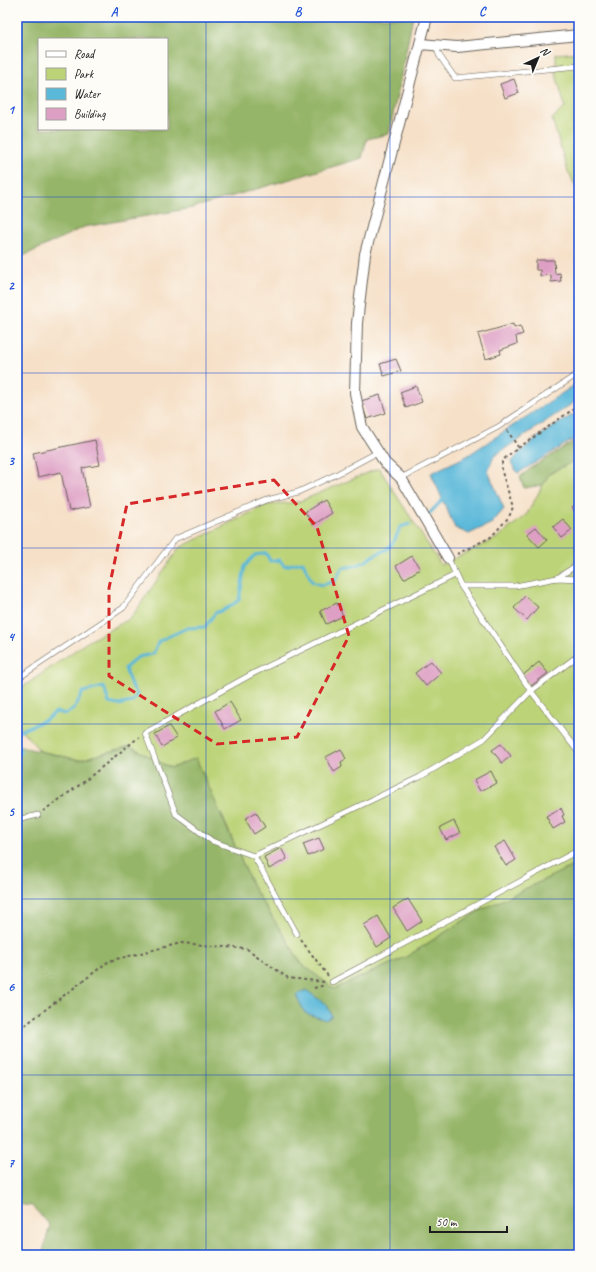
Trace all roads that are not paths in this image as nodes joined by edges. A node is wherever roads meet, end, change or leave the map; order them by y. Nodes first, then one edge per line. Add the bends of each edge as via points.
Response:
1 (427, 17) edge
2 (579, 35) edge
3 (420, 44) junction
4 (436, 46) junction
5 (579, 66) edge
6 (579, 373) edge
7 (378, 452) junction
8 (401, 478) junction
9 (579, 556) edge
10 (448, 558) joint
11 (455, 575) junction
12 (557, 578) junction
13 (579, 580) edge
14 (461, 586) junction
15 (579, 655) edge
16 (17, 679) edge
17 (531, 690) junction
18 (579, 753) edge
19 (38, 815) road end
20 (17, 820) edge
21 (579, 850) edge
22 (254, 856) junction
23 (297, 934) road end
24 (332, 982) road end

1 - 3 street
2 - 4 street via 456,47
3 - 4 street
3 - 7 street via 365,254 357,323 355,393 362,427
4 - 5 lane via 455,78
6 - 8 lane via 498,428
7 - 8 street via 385,463
7 - 16 lane via 298,492 267,500 174,539 123,608
8 - 10 street
9 - 12 lane via 574,567
10 - 11 lane
11 - 14 lane
11 - 22 lane via 254,673 145,733 176,814 212,841
12 - 13 lane
12 - 14 lane via 515,586
14 - 17 lane
15 - 17 lane
17 - 18 lane
17 - 22 lane via 484,739 420,776
19 - 20 lane
21 - 24 lane
22 - 23 lane

